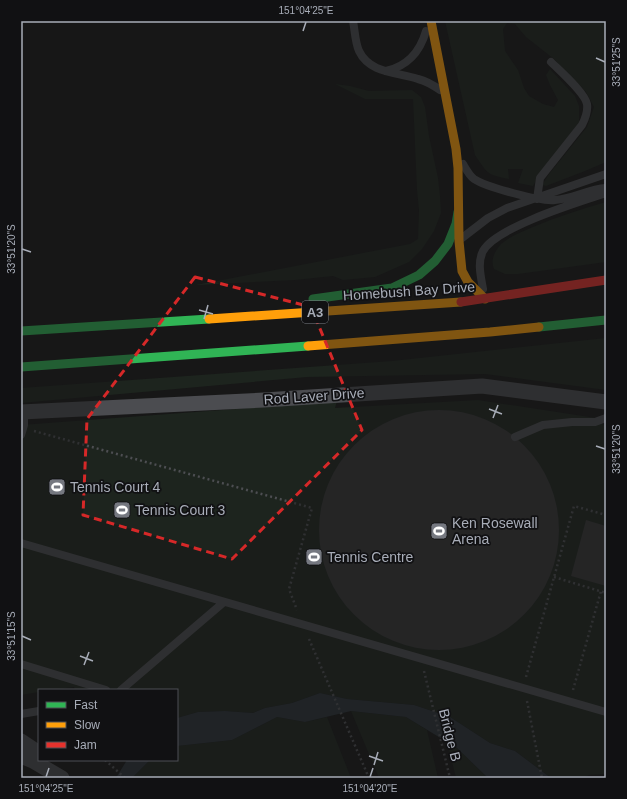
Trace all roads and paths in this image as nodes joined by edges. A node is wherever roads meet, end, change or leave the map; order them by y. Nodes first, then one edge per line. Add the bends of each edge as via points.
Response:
1 (353, 21) edge
2 (430, 21) edge
3 (551, 62) dead end
4 (383, 71) junction
5 (446, 93) junction
6 (456, 149) junction
7 (606, 174) edge
8 (606, 188) edge
9 (606, 192) edge
10 (537, 199) junction
11 (458, 212) junction
12 (459, 241) junction
13 (435, 262) junction
14 (606, 274) edge
15 (606, 280) edge
16 (530, 292) junction
17 (307, 300) dead end
18 (485, 302) junction
19 (260, 306) dead end
20 (606, 320) edge
21 (144, 323) junction
22 (21, 325) edge
23 (66, 328) junction
24 (21, 331) edge
25 (21, 367) edge
26 (606, 402) edge
27 (22, 412) edge
28 (606, 418) edge
29 (22, 431) edge
30 (515, 437) dead end
31 (606, 515) edge
32 (21, 543) edge
33 (554, 577) junction
34 (601, 591) junction
35 (606, 592) edge
36 (224, 602) junction
37 (304, 625) junction
38 (421, 659) junction
39 (21, 664) edge
40 (524, 688) junction
41 (103, 689) edge
42 (122, 689) edge
43 (570, 702) junction
44 (38, 711) edge
45 (606, 712) edge
46 (21, 714) edge
47 (21, 741) edge
48 (38, 752) edge
49 (21, 756) edge
50 (47, 761) edge
51 (106, 761) edge
52 (63, 778) edge
53 (125, 778) edge
54 (369, 778) edge
55 (450, 778) edge
56 (542, 778) edge

1 - 4 lane via 360,51 367,61
2 - 4 lane via 412,59
2 - 5 highway
3 - 10 lane via 587,102 586,117 540,178
4 - 5 lane via 418,79
5 - 6 highway
6 - 10 lane via 474,179
6 - 11 highway
7 - 10 lane
8 - 10 lane via 590,190 560,200
9 - 18 lane via 516,226 492,240 483,251 480,263
10 - 12 lane via 508,208 488,218
11 - 12 highway
11 - 13 highway via 448,244
12 - 13 lane
12 - 18 highway via 460,263 464,277
13 - 17 highway via 419,275 392,288
14 - 16 highway
15 - 16 highway, Homebush Bay Drive / A3
16 - 18 highway, Homebush Bay Drive / A3
18 - 21 highway, Homebush Bay Drive / A3
19 - 21 highway
20 - 25 highway, A3
21 - 23 highway, Homebush Bay Drive / A3
22 - 23 highway
23 - 24 highway, Homebush Bay Drive / A3
26 - 27 street, Rod Laver Drive via 482,386
27 - 29 lane
28 - 30 lane via 595,422 543,425
29 - 37 path via 312,508 289,590
31 - 33 path via 574,506
32 - 36 lane
33 - 34 path
33 - 40 path
34 - 35 path
34 - 43 path
36 - 37 lane
36 - 42 lane
37 - 38 lane
37 - 54 path
38 - 40 lane
38 - 55 path, Bridge B
39 - 41 lane
40 - 43 lane
40 - 56 path
43 - 45 lane
44 - 46 lane
47 - 48 street
49 - 52 street
50 - 52 street
51 - 53 path

